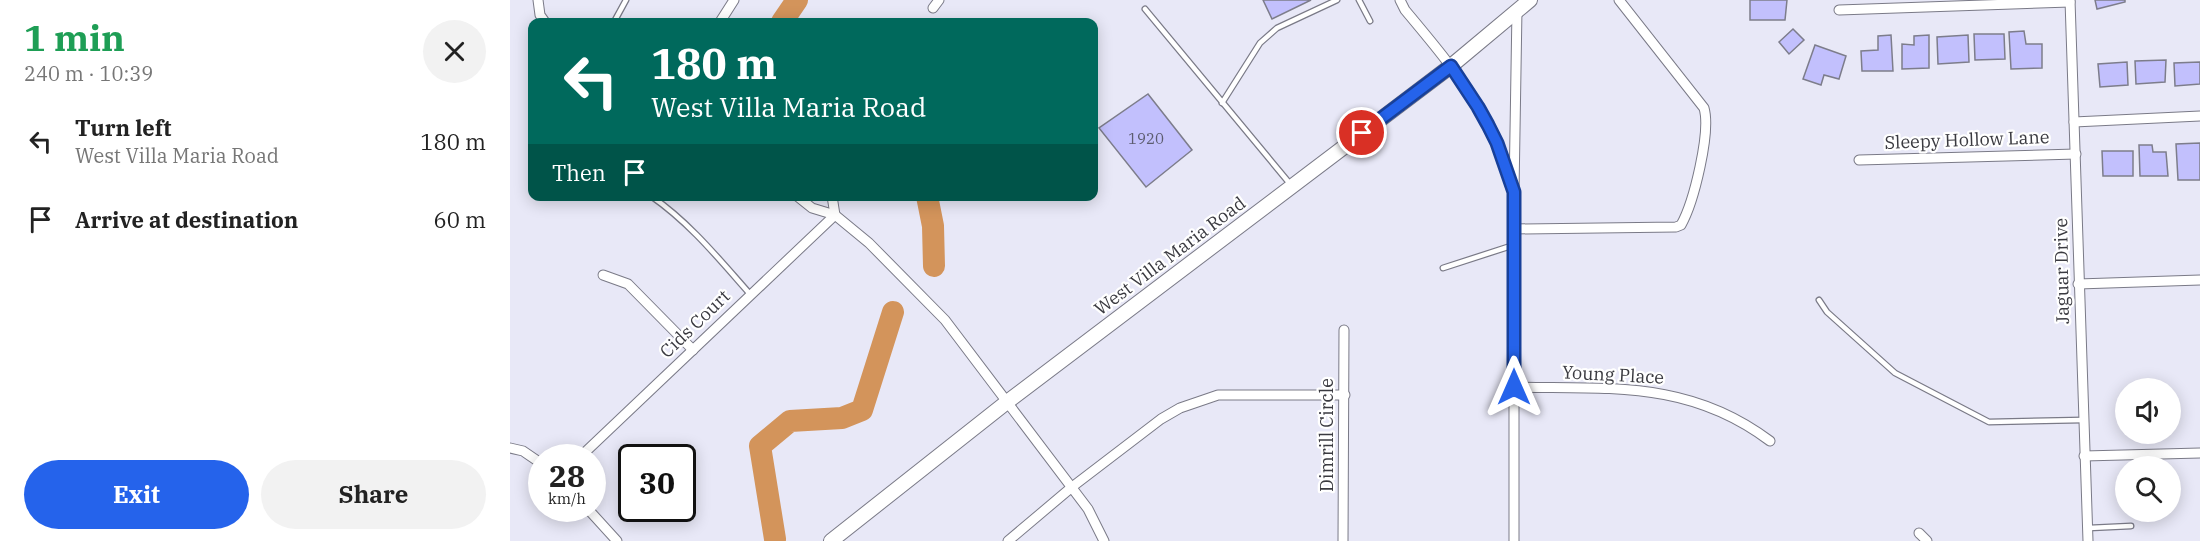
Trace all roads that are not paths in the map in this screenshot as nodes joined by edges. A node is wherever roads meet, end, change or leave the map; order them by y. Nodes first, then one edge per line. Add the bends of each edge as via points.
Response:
1 (538, 0) edge
2 (626, 0) edge
3 (734, 0) edge
4 (1337, 0) edge
5 (1359, 0) edge
6 (1400, 0) edge
7 (1530, 0) edge
8 (1619, 0) edge
9 (2070, 1) edge
10 (1145, 9) dead end
11 (1517, 9) junction
12 (1839, 10) dead end
13 (542, 18) edge
14 (616, 18) edge
15 (723, 18) edge
16 (1370, 21) dead end
17 (1451, 66) junction
18 (1222, 103) junction
19 (2200, 116) edge
20 (2074, 122) junction
21 (2076, 154) junction
22 (1859, 160) dead end
23 (1292, 187) junction
24 (1514, 192) junction
25 (658, 201) edge
26 (803, 201) edge
27 (833, 201) edge
28 (835, 214) junction
29 (1514, 229) junction
30 (1514, 245) junction
31 (1443, 268) dead end
32 (603, 275) dead end
33 (2200, 280) edge
34 (2078, 284) junction
35 (750, 294) junction
36 (1819, 300) dead end
37 (1344, 330) dead end
38 (693, 350) junction
39 (1514, 387) junction
40 (1345, 394) junction
41 (1007, 402) junction
42 (2083, 420) junction
43 (1770, 441) dead end
44 (594, 444) edge
45 (510, 448) edge
46 (2200, 453) edge
47 (528, 454) edge
48 (2084, 456) junction
49 (1072, 487) junction
50 (600, 522) edge
51 (2131, 526) dead end
52 (2087, 528) junction
53 (1919, 533) dead end
54 (1011, 540) edge
55 (617, 541) edge
56 (831, 541) edge
57 (1104, 541) edge
58 (1343, 541) edge
59 (1514, 541) edge
60 (1927, 541) edge
61 (2088, 541) edge

1 - 13 street
2 - 14 lane
3 - 15 street
4 - 18 lane via 1277,28 1260,43
5 - 16 lane
6 - 17 street
7 - 11 main road, West Villa Maria Road
8 - 29 street via 1704,108 1707,127 1689,210 1676,227
9 - 12 street
9 - 20 street, Jaguar Drive
10 - 18 lane
11 - 17 main road, West Villa Maria Road
11 - 24 street
17 - 23 main road, West Villa Maria Road
17 - 24 street via 1492,134
18 - 23 lane
19 - 20 street
20 - 21 street, Jaguar Drive
21 - 22 street, Sleepy Hollow Lane
21 - 34 street, Jaguar Drive
23 - 41 main road, West Villa Maria Road
24 - 29 street
25 - 35 lane via 690,228
26 - 28 street via 812,208
27 - 28 street
28 - 35 street, Cids Court
28 - 41 street via 945,320
29 - 30 street
30 - 31 lane
30 - 39 street
32 - 38 street via 628,284
33 - 34 street
34 - 42 street, Jaguar Drive
35 - 38 street, Cids Court
36 - 42 lane via 1827,312 1896,373 1989,422
37 - 40 street, Dimrill Circle
38 - 44 street, Cids Court
39 - 43 street, Young Place via 1624,389 1684,397 1748,424
39 - 59 street
40 - 49 street via 1218,395 1199,401 1161,419
40 - 58 street, Dimrill Circle
41 - 49 street
41 - 56 main road, West Villa Maria Road
42 - 48 street, Jaguar Drive
45 - 47 street
46 - 48 street
48 - 52 street, Jaguar Drive
49 - 54 street
49 - 57 street
50 - 55 street
51 - 52 lane
52 - 61 street, Jaguar Drive
53 - 60 street

